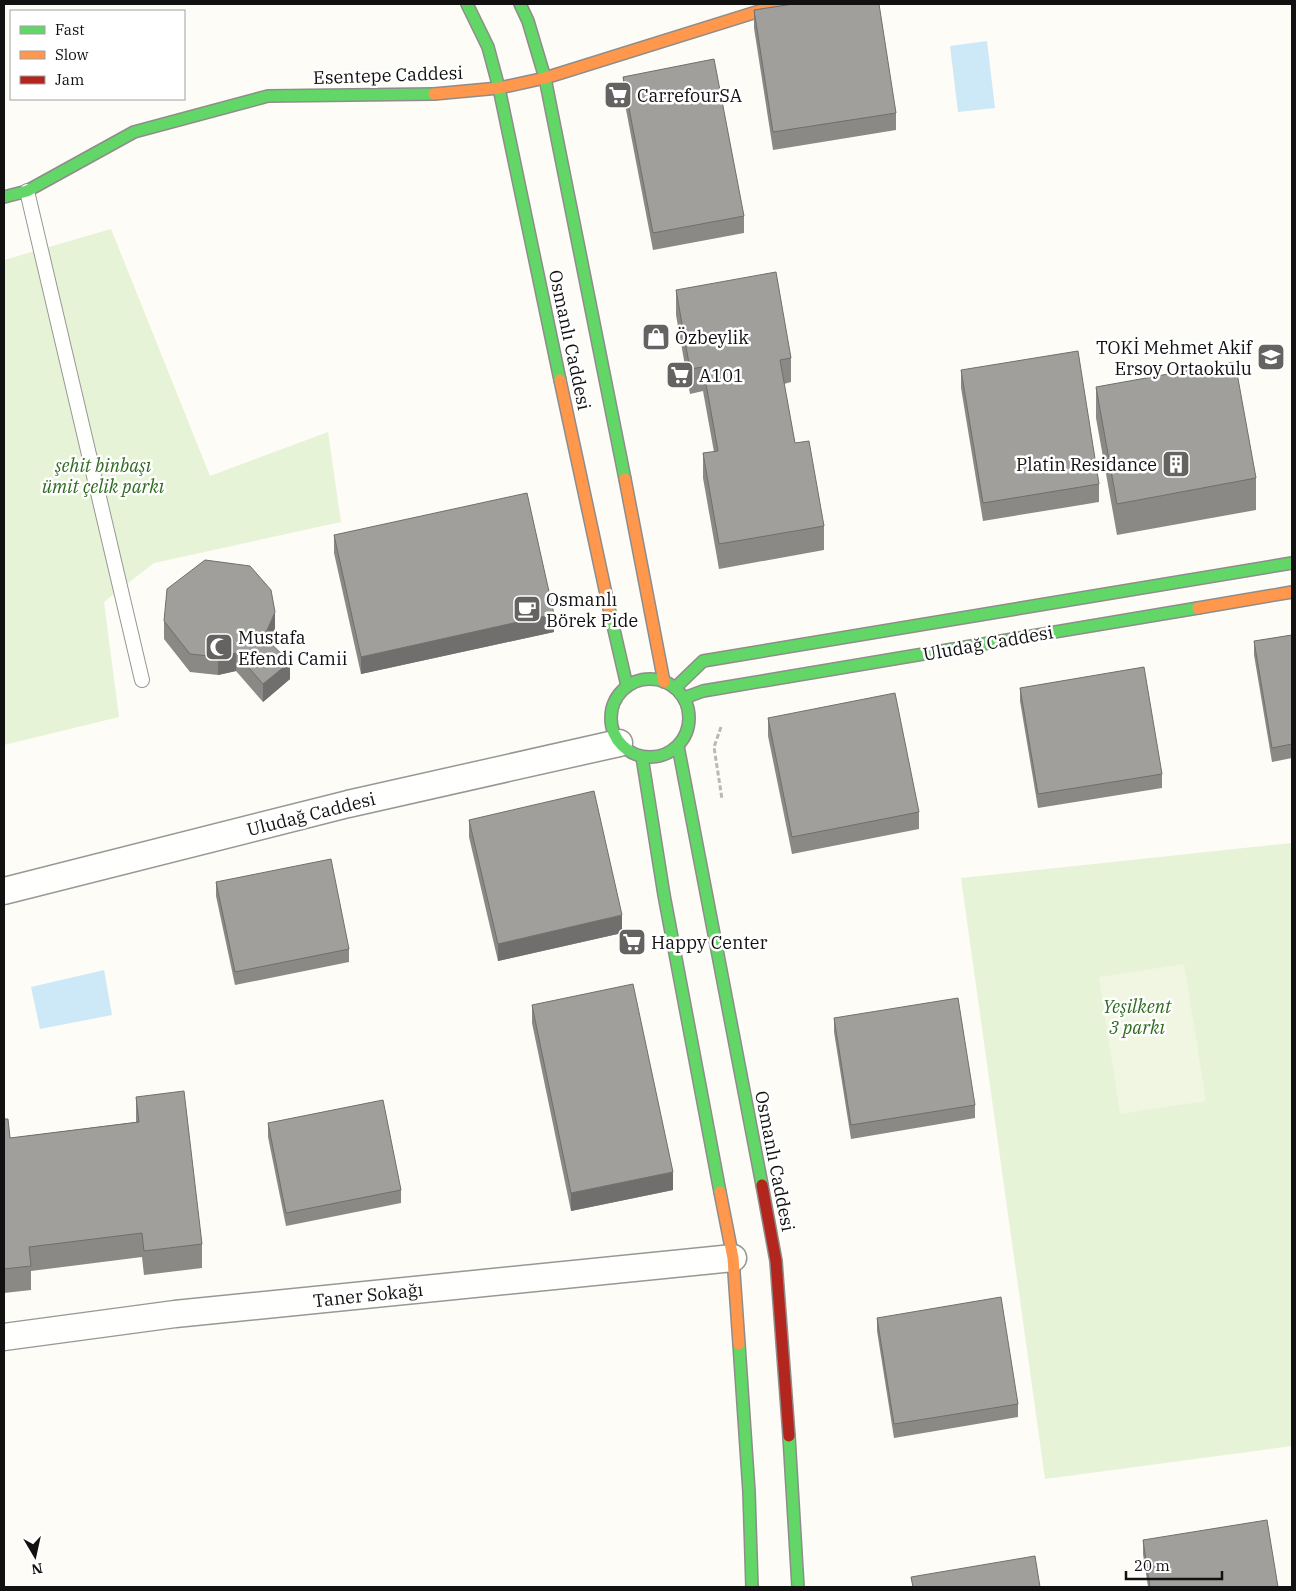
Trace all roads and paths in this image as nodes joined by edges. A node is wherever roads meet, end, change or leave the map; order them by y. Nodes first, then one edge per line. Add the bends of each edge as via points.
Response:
1 (468, 4) edge
2 (520, 4) edge
3 (782, 4) edge
4 (545, 78) junction
5 (498, 88) junction
6 (27, 191) junction
7 (4, 197) edge
8 (1292, 563) edge
9 (1292, 592) edge
10 (142, 680) dead end
11 (664, 682) junction
12 (627, 686) junction
13 (675, 688) junction
14 (684, 698) junction
15 (620, 743) junction
16 (678, 746) junction
17 (642, 756) junction
18 (4, 891) edge
19 (733, 1258) junction
20 (4, 1337) edge
21 (752, 1587) edge
22 (798, 1587) edge

1 - 5 main road, Osmanlı Caddesi via 488,47
2 - 4 main road, Osmanlı Caddesi
3 - 4 main road, Esentepe Caddesi
4 - 5 main road, Esentepe Caddesi
4 - 11 main road, Osmanlı Caddesi
5 - 6 main road, Esentepe Caddesi via 419,95 268,96 134,132
5 - 12 main road, Osmanlı Caddesi
6 - 7 main road, Esentepe Caddesi
6 - 10 lane
8 - 13 main road via 703,662
9 - 14 main road, Uludağ Caddesi via 703,691
11 - 12 main road via 638,680
11 - 13 main road
12 - 15 main road via 618,695 610,719
13 - 14 main road
14 - 16 main road via 689,723
15 - 17 main road via 629,752
15 - 18 street, Uludağ Caddesi via 348,804
16 - 17 main road via 667,754
16 - 22 main road, Osmanlı Caddesi via 776,1261
17 - 19 main road via 664,895
19 - 20 street, Taner Sokağı via 175,1314
19 - 21 main road

